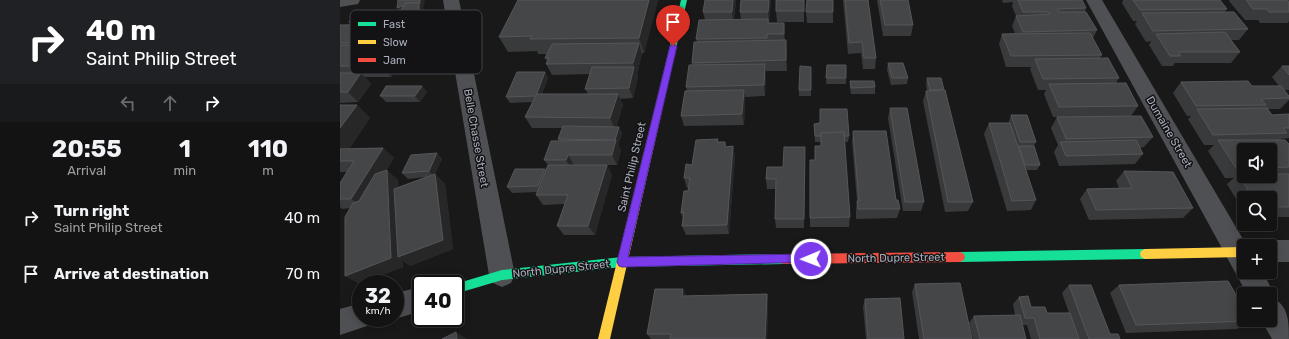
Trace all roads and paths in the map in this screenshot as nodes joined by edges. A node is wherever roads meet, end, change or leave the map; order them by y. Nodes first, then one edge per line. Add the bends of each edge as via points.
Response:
1 (352, 0) edge
2 (451, 0) edge
3 (684, 0) edge
4 (1094, 0) edge
5 (340, 2) edge
6 (453, 10) edge
7 (465, 74) edge
8 (1237, 250) edge
9 (1277, 251) edge
10 (1289, 251) edge
11 (1237, 260) edge
12 (622, 262) junction
13 (502, 275) junction
14 (464, 286) edge
15 (352, 319) edge
16 (340, 322) edge
17 (1277, 322) edge
18 (604, 339) edge
19 (1287, 339) edge

1 - 5 street
2 - 6 street, Belle Chasse Street
3 - 12 street, Saint Philip Street
4 - 8 street, Dumaine Street
7 - 13 street, Belle Chasse Street
9 - 10 street
11 - 12 street, North Dupre Street
12 - 13 street, North Dupre Street
12 - 18 street, Saint Philip Street
13 - 14 street, North Dupre Street
15 - 16 street
17 - 19 street

